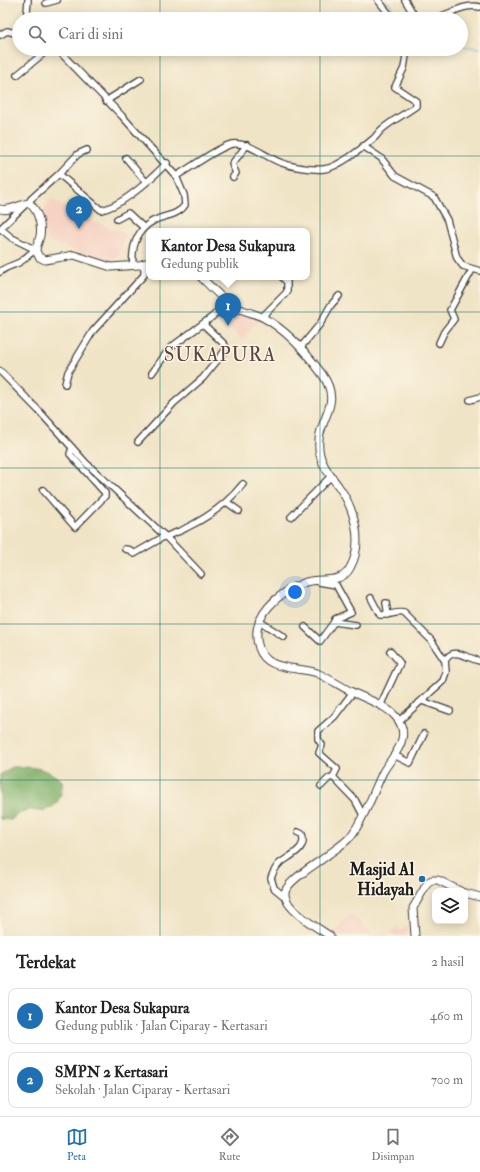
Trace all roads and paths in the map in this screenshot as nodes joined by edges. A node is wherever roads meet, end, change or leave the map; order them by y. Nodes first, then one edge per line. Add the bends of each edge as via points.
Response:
1 (28, 0) edge
2 (57, 0) edge
3 (378, 0) edge
4 (405, 0) edge
5 (46, 3) dead end
6 (480, 7) edge
7 (27, 12) edge
8 (387, 12) edge
9 (412, 12) edge
10 (453, 12) edge
11 (12, 32) edge
12 (0, 35) edge
13 (40, 56) edge
14 (64, 56) edge
15 (406, 56) edge
16 (17, 75) dead end
17 (141, 79) dead end
18 (106, 101) junction
19 (247, 145) junction
20 (363, 146) junction
21 (87, 150) dead end
22 (126, 158) dead end
23 (167, 163) junction
24 (59, 174) junction
25 (176, 176) junction
26 (233, 177) dead end
27 (146, 182) junction
28 (28, 204) junction
29 (0, 209) edge
30 (117, 219) dead end
31 (143, 227) junction
32 (1, 229) edge
33 (36, 250) junction
34 (146, 263) edge
35 (133, 265) junction
36 (146, 267) edge
37 (472, 270) junction
38 (480, 271) edge
39 (0, 272) edge
40 (204, 280) edge
41 (284, 280) edge
42 (339, 296) dead end
43 (227, 302) junction
44 (262, 317) junction
45 (203, 324) junction
46 (439, 343) dead end
47 (301, 347) junction
48 (0, 371) edge
49 (152, 372) dead end
50 (65, 384) dead end
51 (480, 397) edge
52 (470, 400) dead end
53 (138, 442) dead end
54 (72, 448) junction
55 (330, 476) junction
56 (243, 484) dead end
57 (43, 490) dead end
58 (228, 502) junction
59 (239, 511) dead end
60 (291, 517) dead end
61 (165, 536) junction
62 (125, 549) dead end
63 (202, 574) dead end
64 (316, 580) junction
65 (371, 598) dead end
66 (386, 603) dead end
67 (388, 615) junction
68 (259, 621) junction
69 (334, 622) junction
70 (356, 625) dead end
71 (305, 628) dead end
72 (284, 637) dead end
73 (390, 651) dead end
74 (445, 661) junction
75 (480, 661) edge
76 (352, 692) junction
77 (422, 701) junction
78 (380, 706) junction
79 (450, 711) dead end
80 (399, 721) junction
81 (424, 734) dead end
82 (394, 755) junction
83 (333, 777) junction
84 (321, 786) dead end
85 (363, 815) junction
86 (298, 832) dead end
87 (454, 888) edge
88 (468, 894) edge
89 (285, 897) junction
90 (480, 897) edge
91 (330, 936) edge
92 (415, 936) edge

1 - 7 street
2 - 5 street
3 - 8 street
4 - 9 street
6 - 10 street via 466,6
11 - 12 street via 7,31
13 - 16 street
14 - 18 street
15 - 20 street via 396,87 417,104
17 - 18 street
18 - 23 street via 154,153
19 - 20 street via 281,163 324,169 332,167
19 - 25 street via 230,145
19 - 26 street via 232,164 236,172
20 - 37 street via 381,158 395,176 434,197 447,220 457,258 463,266
21 - 24 street via 78,154
22 - 27 street
23 - 25 street
23 - 27 street
24 - 27 street via 101,210
24 - 28 street via 30,199
25 - 31 street via 184,195 185,205 180,211
28 - 29 main road
28 - 32 street
28 - 33 main road via 36,211 40,228
30 - 31 street via 128,213
31 - 35 street via 134,246
32 - 33 street via 12,238
33 - 35 main road via 40,258 48,260 74,255 106,266
33 - 39 street
34 - 35 main road
36 - 50 street via 144,275 93,331 68,372
37 - 38 street
37 - 46 street via 450,310 454,319
40 - 43 main road
41 - 44 street via 287,292
42 - 47 street
43 - 44 main road
43 - 45 street
44 - 47 main road via 292,337
45 - 49 street via 170,348
45 - 53 street via 224,344 225,350 203,378 174,403
47 - 55 main road via 320,371 330,390 331,403 320,430 318,445 323,466
48 - 54 street
51 - 52 street
54 - 57 street via 70,454 105,496 75,527
54 - 61 street
55 - 60 street
55 - 64 main road via 351,510 358,533 351,566 346,574 338,579
56 - 58 street
58 - 59 street
58 - 61 street via 185,529
61 - 62 street via 134,554
61 - 63 street
64 - 68 main road via 300,585 278,598
64 - 69 street via 336,585 351,612 335,619
65 - 67 street via 380,615
66 - 67 street
67 - 74 street via 404,613 431,640
68 - 72 street
68 - 76 main road via 256,631 257,643 268,662 315,673
69 - 70 street
69 - 71 street via 320,641
73 - 78 street via 400,663
74 - 75 street via 450,654 456,652
74 - 77 street via 445,678
76 - 78 main road
76 - 83 street via 334,717 318,731 318,739 322,745 319,753 337,769
77 - 79 street
77 - 80 street
78 - 80 main road
80 - 82 main road via 403,737
81 - 82 street via 410,763
82 - 85 main road
83 - 84 street
83 - 85 street via 355,800
85 - 89 main road via 347,840 288,885
86 - 89 street via 303,837 299,851 277,867 271,878 274,888
87 - 92 main road via 438,880 428,882 413,908
88 - 90 main road
89 - 91 main road via 301,916

